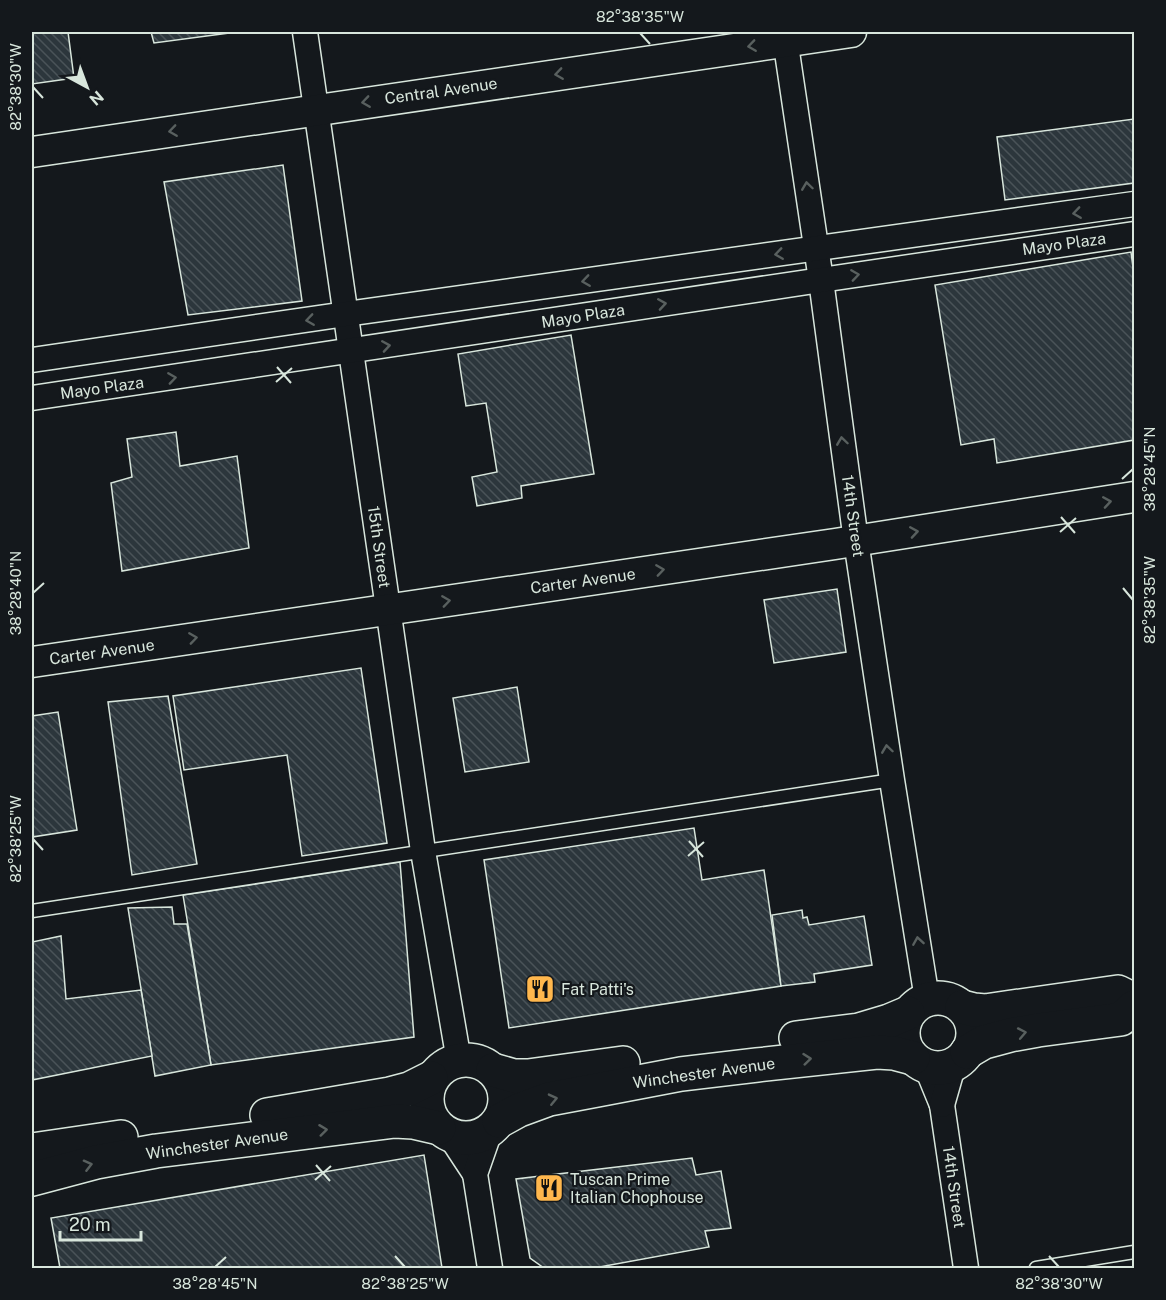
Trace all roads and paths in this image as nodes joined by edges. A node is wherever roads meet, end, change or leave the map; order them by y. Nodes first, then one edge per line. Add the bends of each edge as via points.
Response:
1 (305, 32) edge
2 (851, 32) edge
3 (785, 36) edge
4 (317, 109) junction
5 (32, 152) edge
6 (1134, 204) edge
7 (1134, 234) edge
8 (816, 249) junction
9 (820, 279) junction
10 (346, 314) junction
11 (352, 351) junction
12 (32, 360) edge
13 (32, 398) edge
14 (1134, 497) edge
15 (856, 541) junction
16 (388, 609) junction
17 (32, 662) edge
18 (892, 780) junction
19 (423, 851) junction
20 (32, 911) edge
21 (1134, 1000) edge
22 (918, 1006) junction
23 (962, 1007) junction
24 (1134, 1007) edge
25 (940, 1060) junction
26 (459, 1061) junction
27 (493, 1071) junction
28 (432, 1078) junction
29 (494, 1126) junction
30 (445, 1132) junction
31 (32, 1150) edge
32 (475, 1174) junction
33 (32, 1179) edge
34 (1134, 1252) edge
35 (489, 1269) edge
36 (966, 1269) edge
37 (1036, 1269) edge

1 - 4 street, 15th Street
2 - 3 street, Central Avenue
3 -> 4 street, Central Avenue
8 -> 3 street, 14th Street
4 -> 5 street, Central Avenue
4 - 10 street, 15th Street
6 -> 8 street, Mayo Plaza
9 -> 7 street, Mayo Plaza
8 - 9 street, 14th Street
8 -> 10 street, Mayo Plaza
11 -> 9 street, Mayo Plaza
15 -> 9 street, 14th Street
10 - 11 street, 15th Street
10 -> 12 street, Mayo Plaza
13 -> 11 street, Mayo Plaza
11 - 16 street, 15th Street
15 -> 14 street, Carter Avenue
16 -> 15 street, Carter Avenue
18 -> 15 street, 14th Street
17 -> 16 street, Carter Avenue
16 - 19 street, 15th Street
18 - 19 lane
22 -> 18 street, 14th Street
19 - 20 lane
19 - 26 street, 15th Street
21 - 23 main road via 1118,992 984,1011
22 - 23 main road via 940,998
22 - 25 main road via 903,1025 906,1048
22 - 27 main road, Winchester Avenue via 859,1030 528,1076
23 - 25 main road via 973,1029 972,1041
25 -> 24 main road via 1010,1035 1121,1019
29 -> 25 main road, Winchester Avenue via 519,1110 549,1099 681,1074 877,1052
25 - 36 street, 14th Street via 942,1105
26 - 27 main road via 481,1063
26 - 28 main road via 442,1068
27 - 29 main road via 505,1094 504,1108
28 - 30 main road via 427,1090 430,1117
28 - 31 main road, Winchester Avenue via 390,1094
29 - 30 main road via 470,1138
29 - 32 street
30 - 32 street
33 -> 30 main road, Winchester Avenue via 156,1152 395,1121
32 - 35 street
34 - 37 lane

